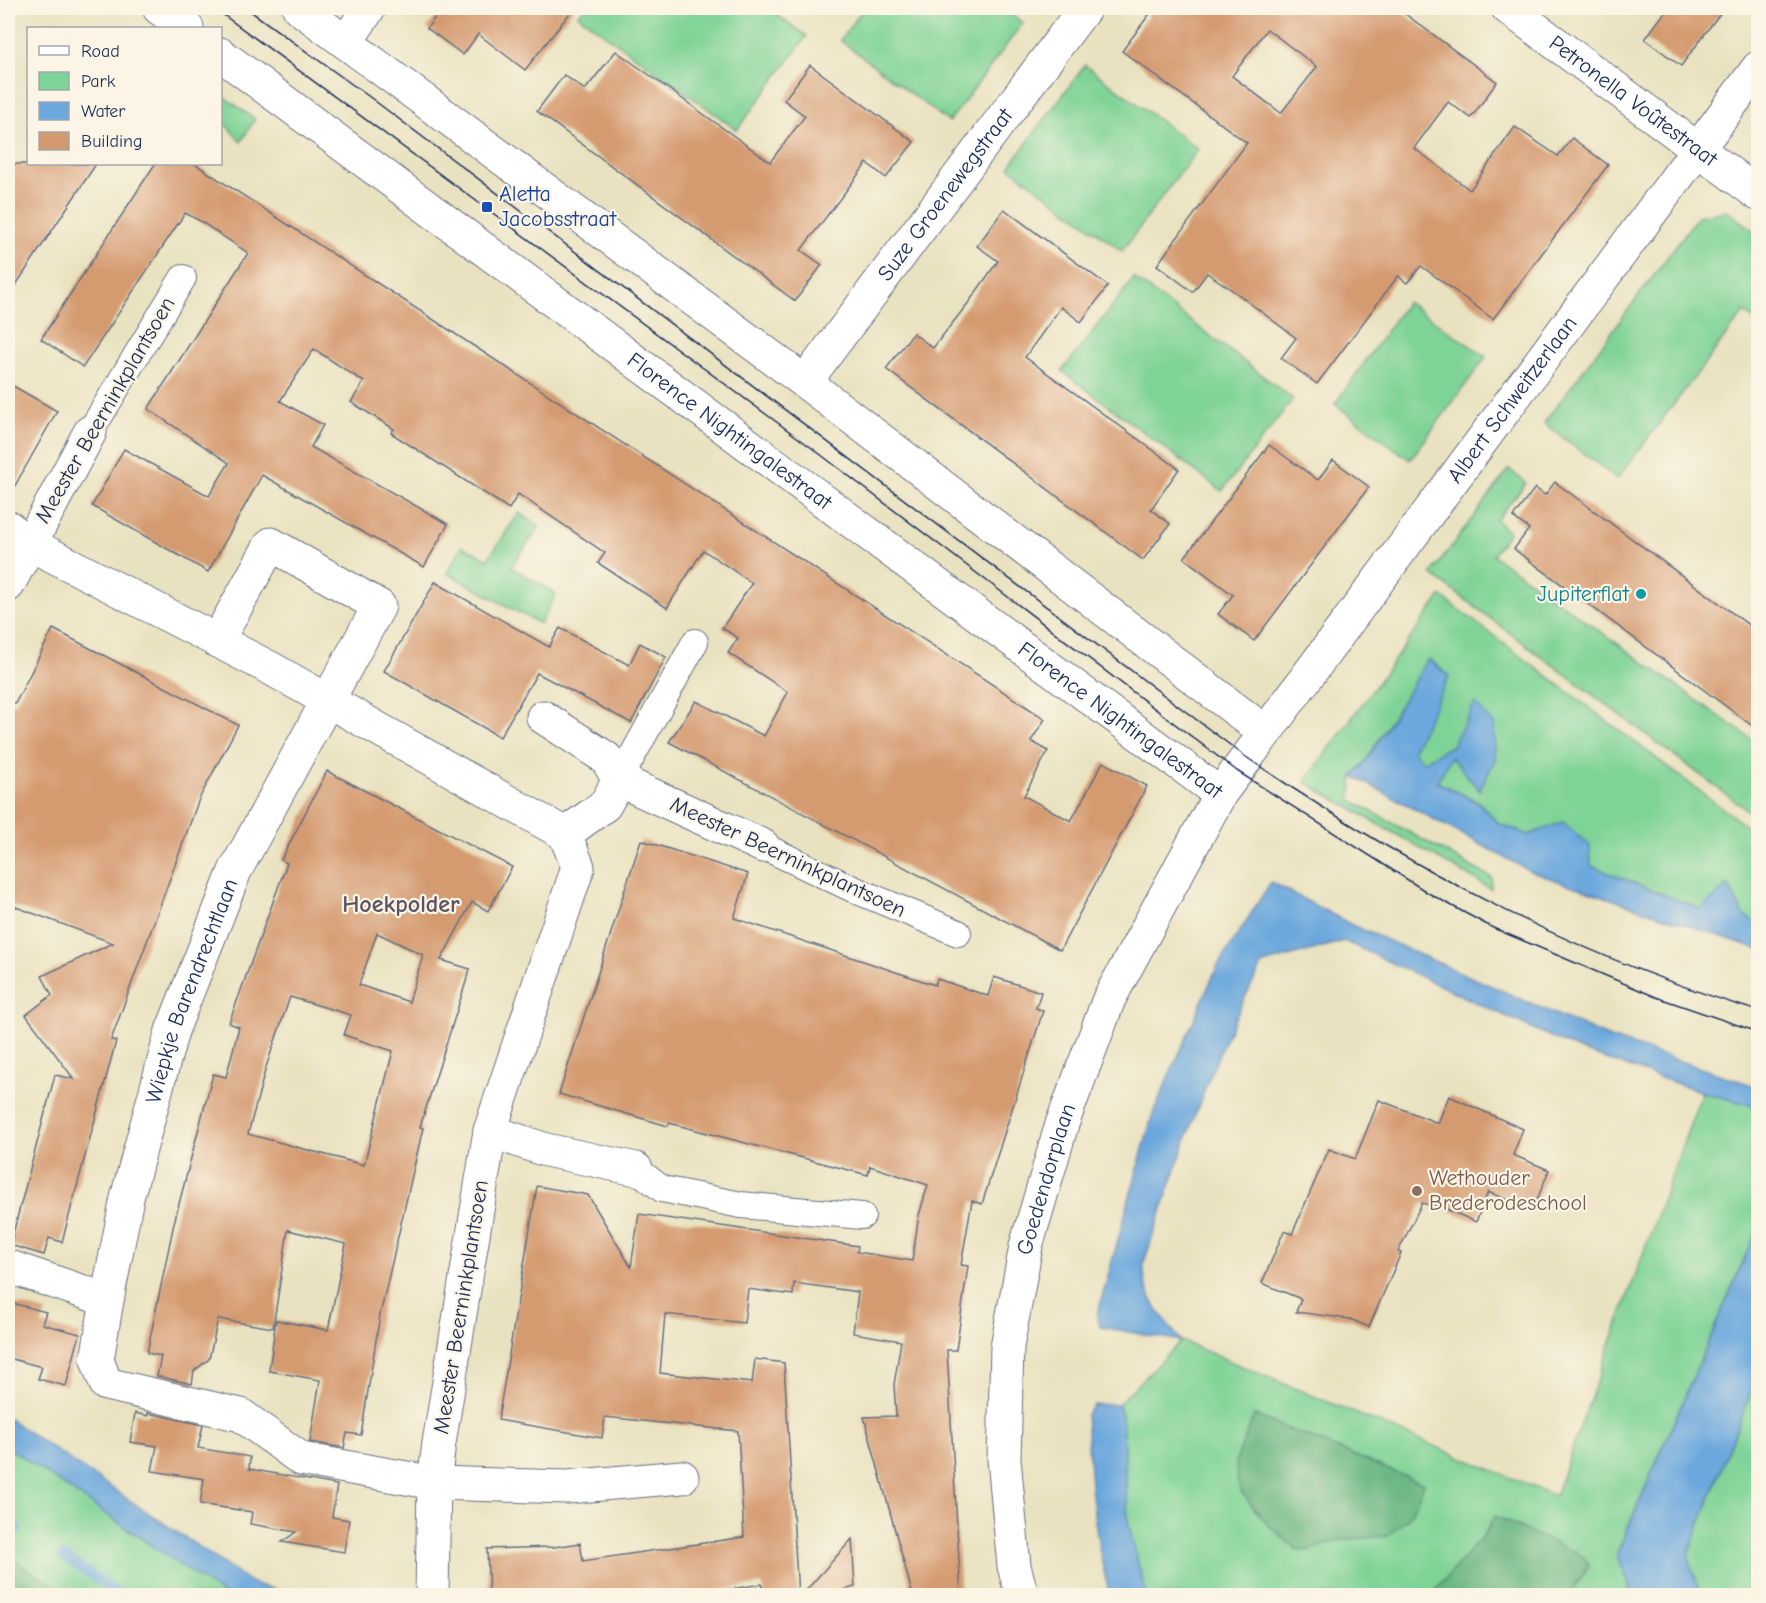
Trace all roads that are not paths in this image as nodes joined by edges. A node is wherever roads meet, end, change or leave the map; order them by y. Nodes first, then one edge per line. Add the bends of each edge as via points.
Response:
1 (159, 8) edge
2 (298, 8) edge
3 (369, 8) edge
4 (1086, 8) edge
5 (1508, 8) edge
6 (186, 27) edge
7 (346, 42) junction
8 (222, 55) edge
9 (1758, 68) edge
10 (1699, 149) junction
11 (1758, 194) edge
12 (183, 278) dead end
13 (805, 382) junction
14 (90, 432) joint
15 (14, 537) edge
16 (8, 585) edge
17 (217, 641) junction
18 (695, 642) dead end
19 (327, 700) junction
20 (543, 717) dead end
21 (1265, 732) junction
22 (619, 780) junction
23 (1220, 794) junction
24 (565, 834) junction
25 (763, 846) joint
26 (958, 933) dead end
27 (490, 1131) junction
28 (636, 1169) joint
29 (862, 1216) dead end
30 (10, 1268) edge
31 (107, 1300) junction
32 (682, 1477) dead end
33 (434, 1483) junction
34 (432, 1596) edge
35 (1022, 1596) edge

1 - 6 street
2 - 7 street
3 - 7 street
4 - 13 street, Suze Groenewegstraat
5 - 10 street, Petronella Voûtestraat
7 - 13 street
8 - 23 street, Florence Nightingalestraat
9 - 10 street, Albert Schweitzerlaan
10 - 11 street, Petronella Voûtestraat
10 - 21 street, Albert Schweitzerlaan
12 - 14 street, Meester Beerninkplantsoen
13 - 21 street
14 - 15 street, Meester Beerninkplantsoen
15 - 16 street
15 - 17 street, Meester Beerninkplantsoen
17 - 19 street, Meester Beerninkplantsoen
17 - 19 street via 271,544 379,606
18 - 22 street
19 - 24 street, Meester Beerninkplantsoen
19 - 31 street, Wiepkje Barendrechtlaan via 235,871 172,1031 127,1198
20 - 22 street via 606,758
21 - 23 street, Florence Nightingalestraat
22 - 24 street via 605,805
22 - 25 street, Meester Beerninkplantsoen
23 - 35 street, Goedendorplaan via 1109,999 1062,1124 1026,1246 1007,1347 1004,1460 1014,1566
24 - 27 street, Meester Beerninkplantsoen via 578,867
25 - 26 street, Meester Beerninkplantsoen
27 - 28 street via 546,1150
27 - 33 street, Meester Beerninkplantsoen
28 - 29 street via 662,1189 741,1205
30 - 31 street
31 - 33 street, Wiepkje Barendrechtlaan via 97,1360 106,1384 241,1415 301,1459
32 - 33 street via 567,1487
33 - 34 street, Meester Beerninkplantsoen

